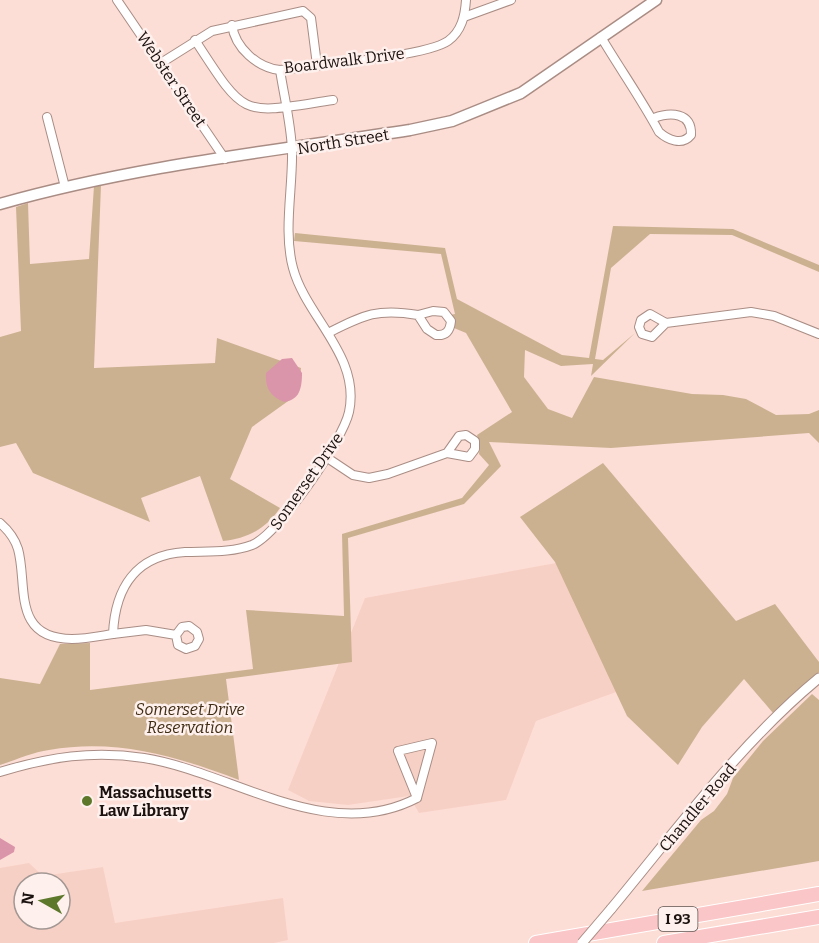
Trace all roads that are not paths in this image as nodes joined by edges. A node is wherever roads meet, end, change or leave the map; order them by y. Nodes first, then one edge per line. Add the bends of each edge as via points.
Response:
1 (117, 0) edge
2 (466, 0) edge
3 (511, 0) edge
4 (656, 0) edge
5 (464, 17) junction
6 (232, 25) junction
7 (601, 37) junction
8 (195, 39) junction
9 (161, 63) junction
10 (317, 65) junction
11 (280, 69) junction
12 (333, 100) dead end
13 (286, 107) junction
14 (47, 117) dead end
15 (654, 118) junction
16 (292, 149) junction
17 (225, 159) junction
18 (64, 187) junction
19 (0, 204) edge
20 (418, 315) dead end
21 (666, 323) dead end
22 (328, 333) junction
23 (819, 334) edge
24 (447, 453) dead end
25 (326, 457) junction
26 (0, 522) edge
27 (113, 634) junction
28 (176, 635) dead end
29 (819, 678) edge
30 (0, 772) edge
31 (417, 798) junction
32 (819, 894) edge
33 (819, 917) edge
34 (536, 943) edge
35 (582, 943) edge
36 (664, 943) edge

1 - 9 street, Webster Street
2 - 5 street, Boardwalk Drive
3 - 5 street
4 - 7 main road, North Street
5 - 10 street, Boardwalk Drive via 453,37 438,46
6 - 8 street
6 - 10 street via 307,12
6 - 11 street, Boardwalk Drive via 235,36 252,58 264,66
7 - 15 street
7 - 16 main road, North Street via 521,93 484,110 410,130
8 - 9 street
8 - 13 street via 236,99 260,110
9 - 17 street, Webster Street
10 - 11 street, Boardwalk Drive
11 - 13 street, Somerset Drive
12 - 13 street
13 - 16 street, Somerset Drive
14 - 18 street
15 - 15 street via 670,113 682,116 691,135 685,141 671,140 659,132
16 - 17 main road, North Street
16 - 22 street, Somerset Drive via 293,268 306,302
17 - 18 main road, North Street
18 - 19 main road, North Street
20 - 22 street via 395,311 366,314
21 - 23 street via 751,312 774,316
22 - 25 street, Somerset Drive via 349,376 351,398 342,433
24 - 25 street via 369,478 353,475
25 - 27 street, Somerset Drive via 266,538 233,550 166,555 143,566 122,592
26 - 27 street via 17,545 23,603 36,624 63,639
27 - 28 street via 146,630
29 - 35 street, Chandler Road, bridge via 755,739
30 - 31 street via 62,756 112,754 165,762 305,807 375,812 398,808
31 - 31 street via 398,751 432,743 429,754
32 - 34 highway, I 93
33 - 36 highway, I 93

